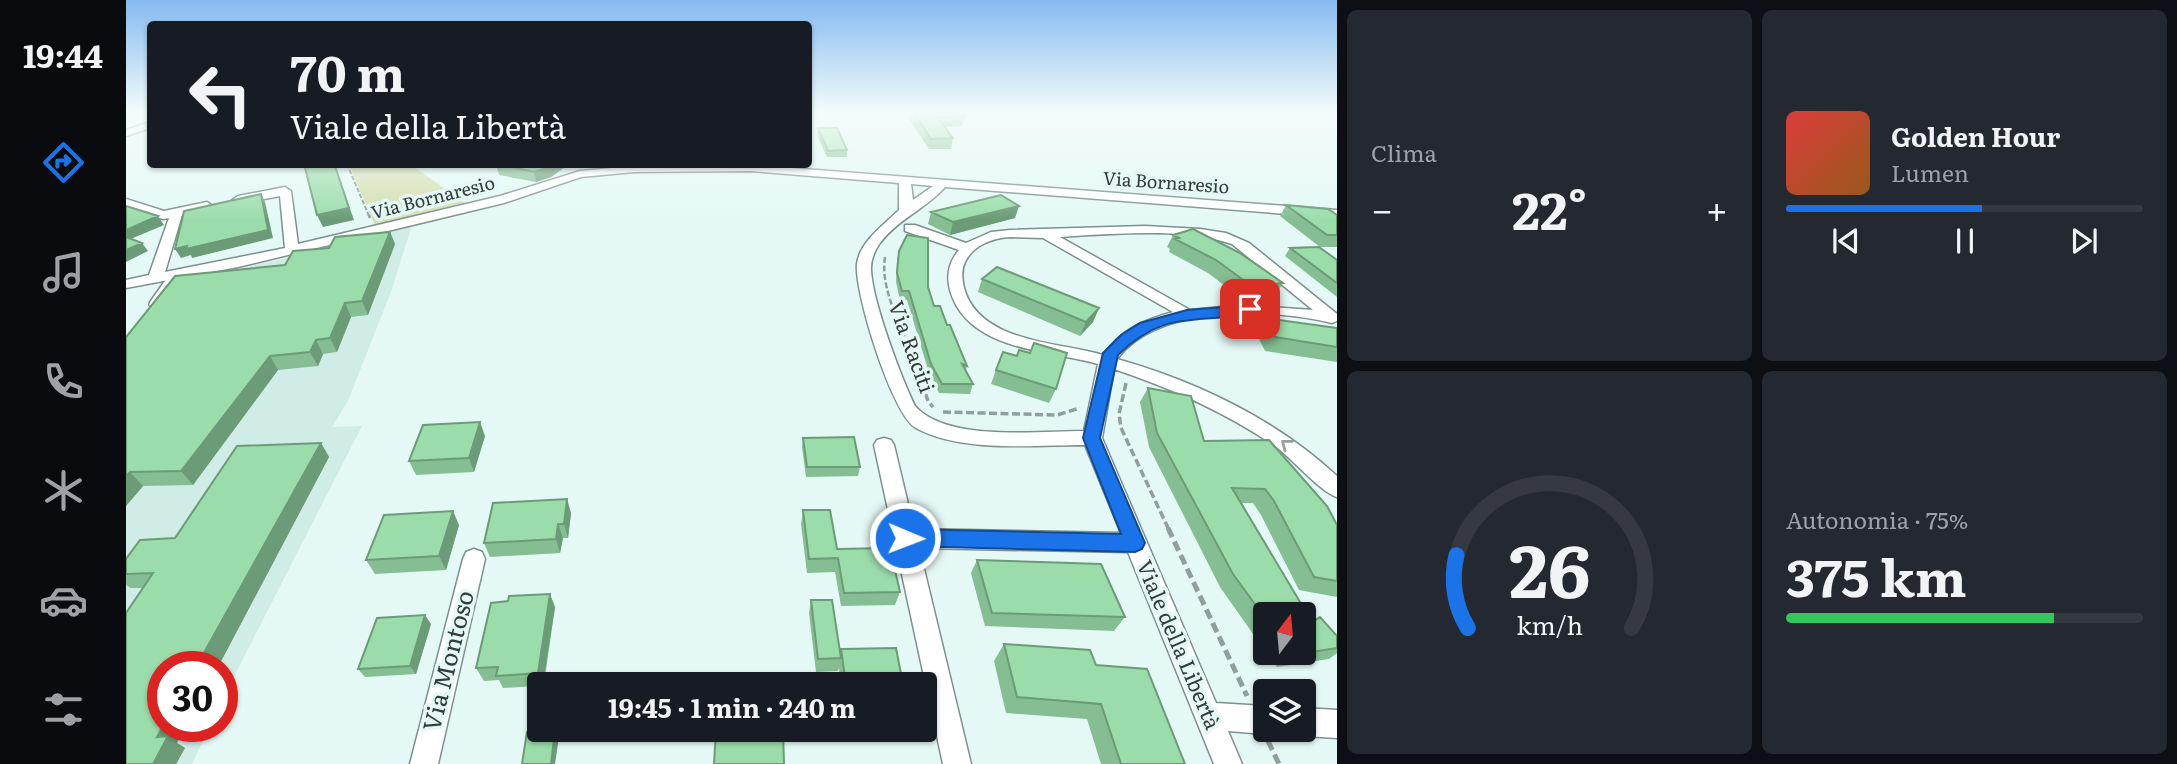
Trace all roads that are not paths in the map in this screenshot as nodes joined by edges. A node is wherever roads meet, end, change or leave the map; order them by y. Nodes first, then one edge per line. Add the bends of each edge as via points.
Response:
1 (286, 174) dead end
2 (905, 181) junction
3 (941, 184) junction
4 (976, 187) junction
5 (285, 191) junction
6 (126, 203) edge
7 (177, 212) junction
8 (911, 214) junction
9 (1337, 214) edge
10 (1045, 234) junction
11 (966, 248) junction
12 (292, 249) junction
13 (172, 277) junction
14 (155, 280) junction
15 (126, 284) edge
16 (149, 309) edge
17 (1187, 314) junction
18 (1334, 318) edge
19 (1107, 361) junction
20 (1091, 438) junction
21 (884, 445) dead end
22 (1337, 489) edge
23 (905, 538) junction
24 (1135, 543) junction
25 (474, 559) dead end
26 (1207, 716) junction
27 (1253, 719) edge
28 (1316, 723) edge
29 (1337, 724) edge
30 (424, 764) edge
31 (957, 764) edge
32 (1228, 764) edge

1 - 5 street
2 - 3 street, Via Bornaresio
2 - 8 street
2 - 12 street, Via Bornaresio via 751,168 580,174 504,199
3 - 4 street, Via Bornaresio
3 - 8 street, Via Raciti
4 - 8 street
4 - 9 street, Via Bornaresio
5 - 7 street
5 - 12 street
6 - 7 street via 163,215
7 - 14 street
8 - 11 street
8 - 20 street, Via Raciti via 880,233 863,267 867,293 906,407 921,422 943,432
10 - 11 street via 994,236
10 - 17 street
10 - 18 street via 1161,231 1237,241
11 - 19 street via 954,275 976,321 1002,335
12 - 13 street, Via Bornaresio
13 - 14 street, Via Bornaresio
13 - 16 lane
14 - 15 street, Via Bornaresio
17 - 18 street via 1262,310
17 - 19 street via 1145,326 1126,338
19 - 20 street
22 -> 19 street via 1281,439 1238,414 1192,391
20 - 24 street, Viale della Libertà
21 - 23 street
23 - 24 street
23 - 31 street
24 - 26 street, Viale della Libertà
25 - 30 street, Via Montoso
26 - 27 street
26 - 32 street, Viale della Libertà
28 - 29 street

